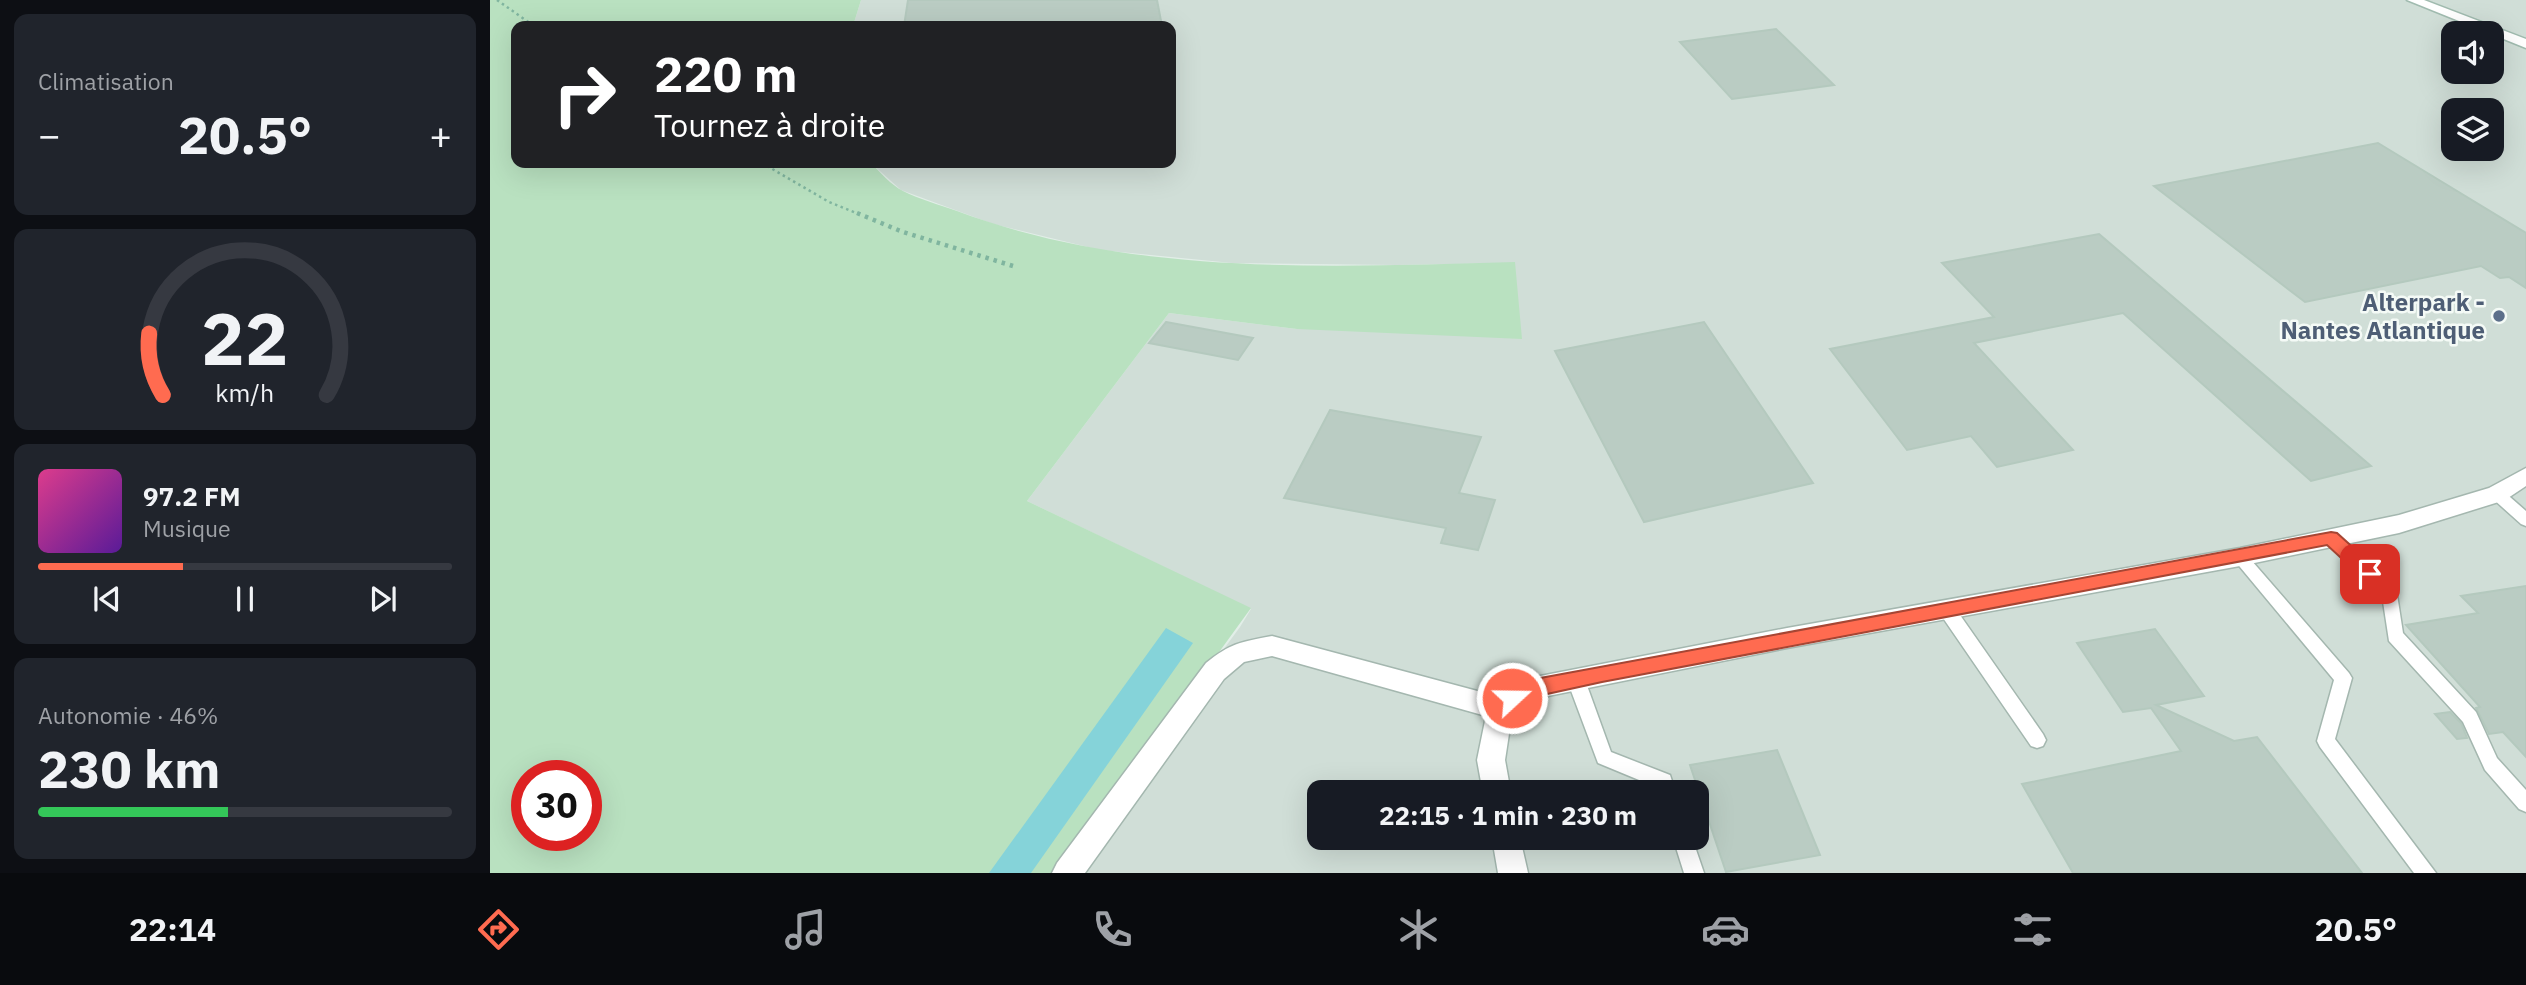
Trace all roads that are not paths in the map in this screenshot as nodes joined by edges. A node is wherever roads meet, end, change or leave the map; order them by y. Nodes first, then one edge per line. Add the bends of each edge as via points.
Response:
1 (2413, 0) edge
2 (2526, 44) edge
3 (2526, 476) edge
4 (2497, 494) junction
5 (2526, 520) edge
6 (2331, 538) junction
7 (2240, 557) junction
8 (1947, 610) junction
9 (1576, 680) junction
10 (1500, 709) junction
11 (2037, 740) dead end
12 (1495, 780) edge
13 (1661, 780) edge
14 (2526, 803) edge
15 (1508, 850) edge
16 (1686, 850) edge
17 (1067, 873) edge
18 (1513, 873) edge
19 (1693, 873) edge
20 (2426, 873) edge

1 - 2 street
3 - 4 street
4 - 5 lane
4 - 6 street via 2399,524
6 - 7 street
6 - 14 lane via 2390,592 2395,636 2470,717 2491,764
7 - 8 street
7 - 20 lane via 2343,678 2326,741
8 - 9 street
8 - 11 lane
9 - 10 street via 1535,688
9 - 13 lane via 1604,757
10 - 12 street via 1491,760
10 - 17 street via 1272,646 1237,653 1215,671
15 - 18 street
16 - 19 lane

